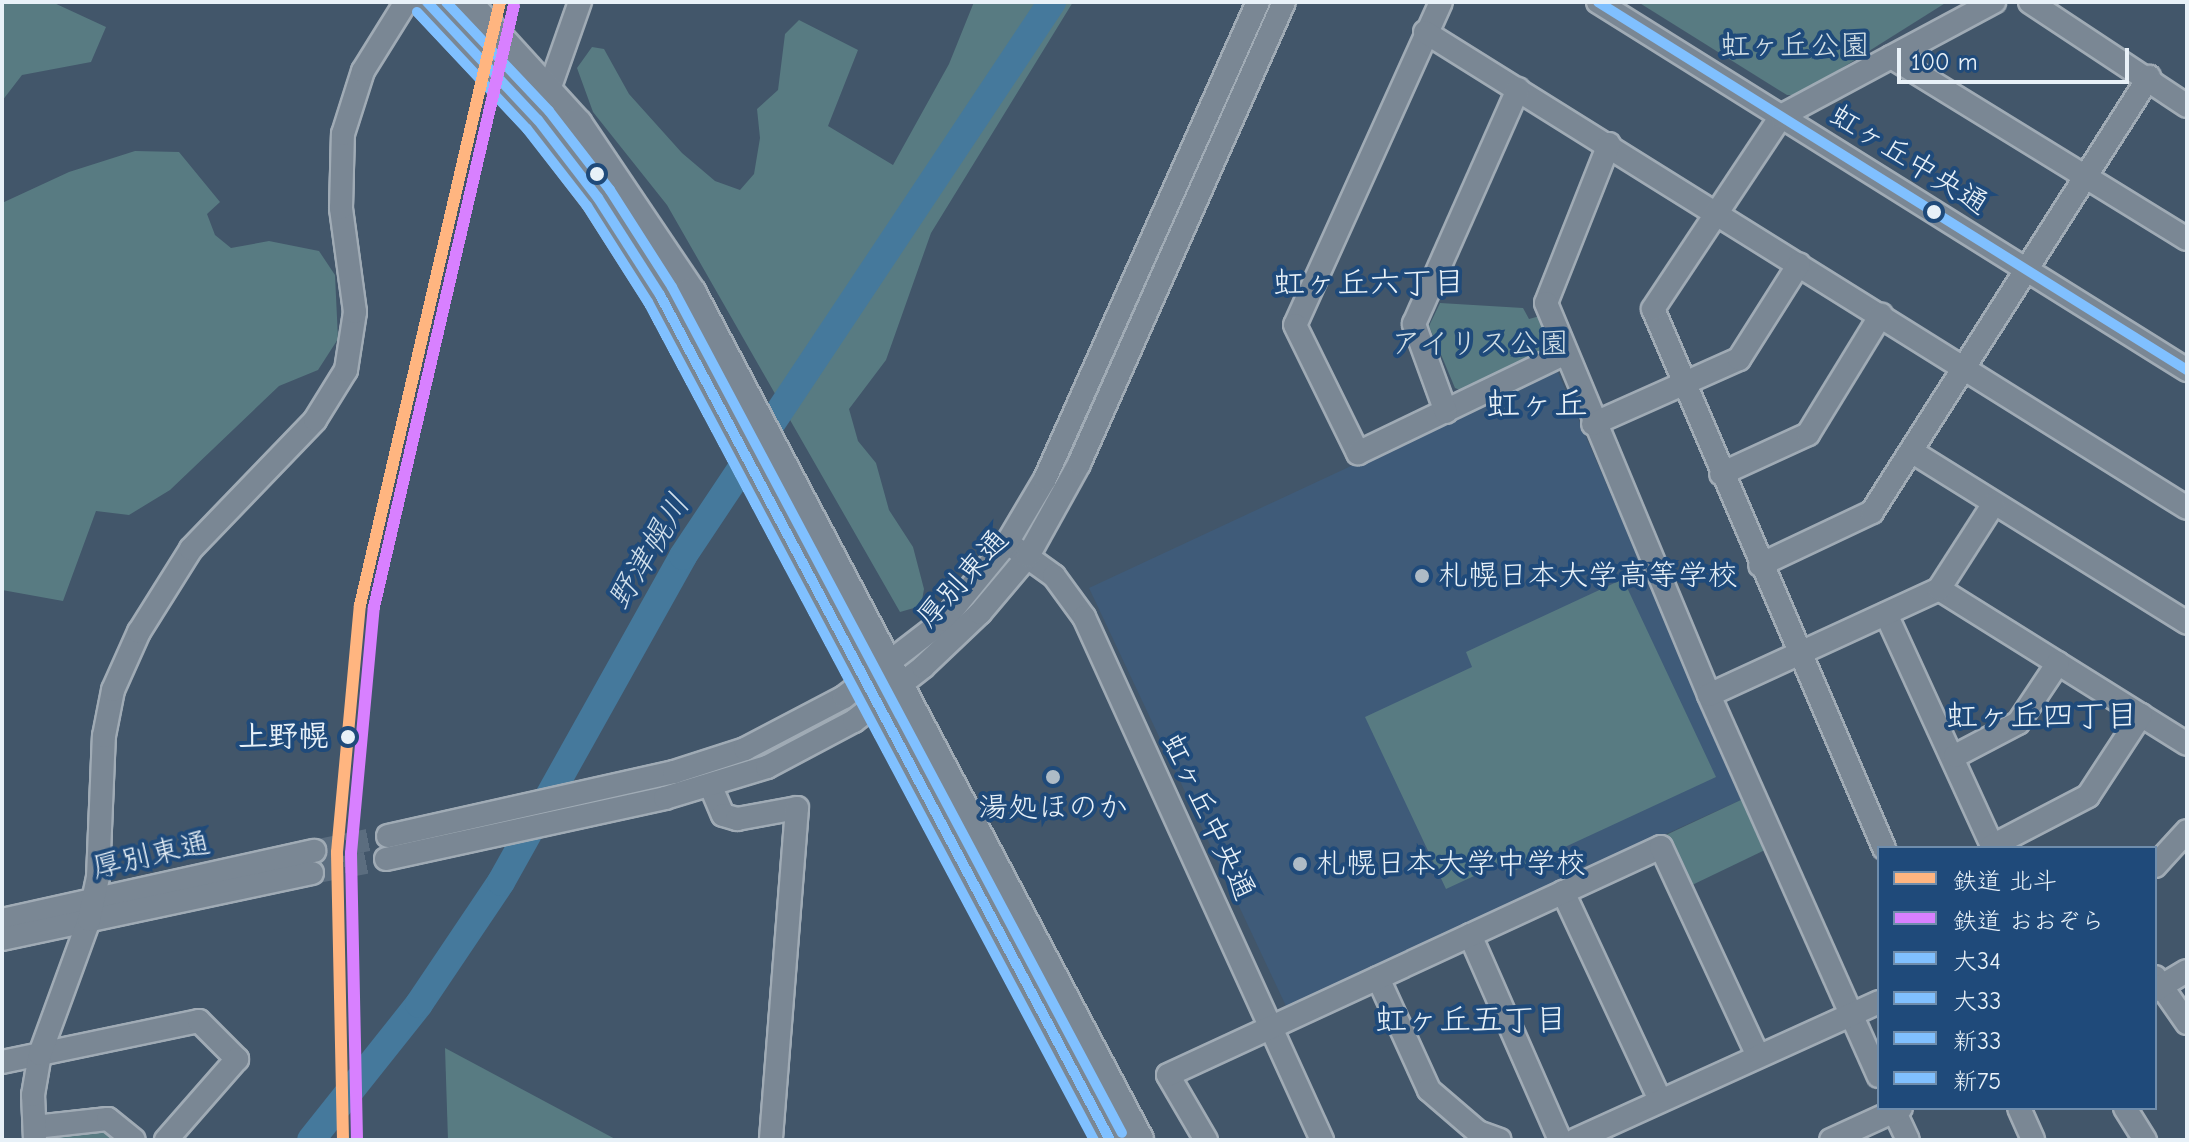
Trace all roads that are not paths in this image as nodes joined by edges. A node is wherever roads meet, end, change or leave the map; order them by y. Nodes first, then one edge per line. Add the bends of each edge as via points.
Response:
1 (406, 2) edge
2 (427, 2) edge
3 (464, 2) edge
4 (580, 2) edge
5 (1258, 2) edge
6 (1284, 2) edge
7 (1441, 2) edge
8 (1598, 2) edge
9 (1994, 2) edge
10 (2030, 2) edge
11 (1425, 32) junction
12 (1891, 57) junction
13 (2149, 77) junction
14 (1518, 89) junction
15 (543, 106) junction
16 (2187, 106) edge
17 (1781, 116) junction
18 (1609, 144) junction
19 (2083, 177) junction
20 (1716, 213) junction
21 (2187, 239) edge
22 (1799, 264) junction
23 (2027, 270) junction
24 (1881, 315) junction
25 (1105, 350) junction
26 (1564, 354) junction
27 (1126, 360) junction
28 (1964, 367) junction
29 (2187, 370) edge
30 (1682, 384) junction
31 (1446, 412) junction
32 (1593, 424) junction
33 (1911, 451) junction
34 (1721, 474) junction
35 (781, 493) junction
36 (1993, 505) junction
37 (2187, 508) edge
38 (1007, 543) junction
39 (1028, 556) junction
40 (1760, 565) junction
41 (1939, 589) junction
42 (1886, 614) junction
43 (2187, 623) edge
44 (1798, 653) junction
45 (2058, 663) junction
46 (883, 684) junction
47 (1709, 695) junction
48 (2141, 715) junction
49 (2187, 744) edge
50 (1955, 756) junction
51 (711, 787) junction
52 (2187, 831) edge
53 (388, 836) tunnel mouth
54 (1883, 846) edge
55 (1993, 846) edge
56 (1995, 846) edge
57 (386, 859) tunnel mouth
58 (313, 862) tunnel mouth
59 (2157, 864) edge
60 (1563, 892) junction
61 (91, 910) junction
62 (2, 920) edge
63 (1470, 935) junction
64 (2, 939) edge
65 (2187, 971) edge
66 (1378, 978) junction
67 (2157, 985) edge
68 (1877, 1003) edge
69 (1852, 1014) junction
70 (2187, 1023) edge
71 (1272, 1028) junction
72 (40, 1054) junction
73 (1758, 1056) junction
74 (2, 1062) edge
75 (1877, 1071) edge
76 (1660, 1100) junction
77 (1894, 1110) edge
78 (1896, 1110) edge
79 (2020, 1110) edge
80 (2126, 1110) edge
81 (35, 1134) edge
82 (134, 1140) edge
83 (166, 1140) edge
84 (771, 1140) edge
85 (1110, 1140) edge
86 (1137, 1140) edge
87 (1206, 1140) edge
88 (1322, 1140) edge
89 (1500, 1140) edge
90 (1560, 1140) edge
91 (1575, 1140) edge
92 (1831, 1140) edge
93 (1908, 1140) edge
94 (2033, 1140) edge
95 (2145, 1140) edge

1 - 61 street via 363,71 343,134 341,208 355,312 350,358 315,420 191,549 123,663 105,727 102,829
2 - 15 highway
3 - 15 highway
4 - 15 street
5 - 25 street, 厚別東通
6 - 27 street, 厚別東通
7 - 11 street
8 - 17 street, 虹ヶ丘中央通
9 - 12 street
10 - 13 street
11 - 14 street
11 - 31 street via 1295,325 1358,453
12 - 17 street
12 - 19 street
13 - 16 street
13 - 19 street
14 - 18 street
14 - 31 street via 1414,324
15 - 35 highway via 726,416
15 - 35 highway via 649,227 742,388
17 - 20 street
17 - 23 street, 虹ヶ丘中央通
18 - 20 street
18 - 26 street via 1546,303
19 - 21 street
19 - 23 street
20 - 22 street
20 - 30 street via 1653,309
22 - 24 street
22 - 30 street via 1739,359
23 - 28 street
23 - 29 street, 虹ヶ丘中央通
24 - 28 street
24 - 34 street via 1808,434
25 - 27 street
25 - 38 street, 厚別東通 via 1045,479
26 - 31 street
26 - 32 street
27 - 39 street, 厚別東通 via 1079,464
28 - 33 street
28 - 37 street
30 - 32 street
30 - 34 street
32 - 47 street
33 - 36 street
33 - 40 street via 1872,512
34 - 40 street
35 - 46 highway
36 - 41 street
36 - 43 street
38 - 39 street, 虹ヶ丘中央通
38 - 46 street, 厚別東通
39 - 46 street, 厚別東通 via 980,613
39 - 71 street, 虹ヶ丘中央通 via 1054,576 1084,617
40 - 44 street
41 - 42 street
41 - 45 street
42 - 44 street
42 - 50 street
44 - 47 street
44 - 54 street
45 - 48 street
45 - 50 street via 2018,723
46 - 51 street, 厚別東通 via 791,755
46 - 53 street, 厚別東通 via 745,749 603,789
46 - 85 highway
46 - 86 highway
47 - 69 street
48 - 49 street
48 - 56 street via 2088,796
50 - 55 street
51 - 57 street, 厚別東通
51 - 84 street via 723,815 737,819 797,808
52 - 59 street
58 - 61 street, 厚別東通
60 - 63 street
60 - 73 street via 1661,847
60 - 76 street
61 - 62 street, 厚別東通
61 - 64 street, 厚別東通
61 - 72 street
63 - 66 street
63 - 90 street
65 - 67 street
66 - 71 street
66 - 89 street via 1429,1090 1478,1132
67 - 70 street
68 - 69 street
69 - 73 street
69 - 75 street
71 - 87 street via 1168,1075
71 - 88 street, 虹ヶ丘中央通
72 - 74 street
72 - 81 street
72 - 83 street via 199,1021 237,1059
73 - 76 street
76 - 91 street
77 - 92 street
78 - 93 street
79 - 94 street
80 - 95 street
81 - 82 street via 108,1119

